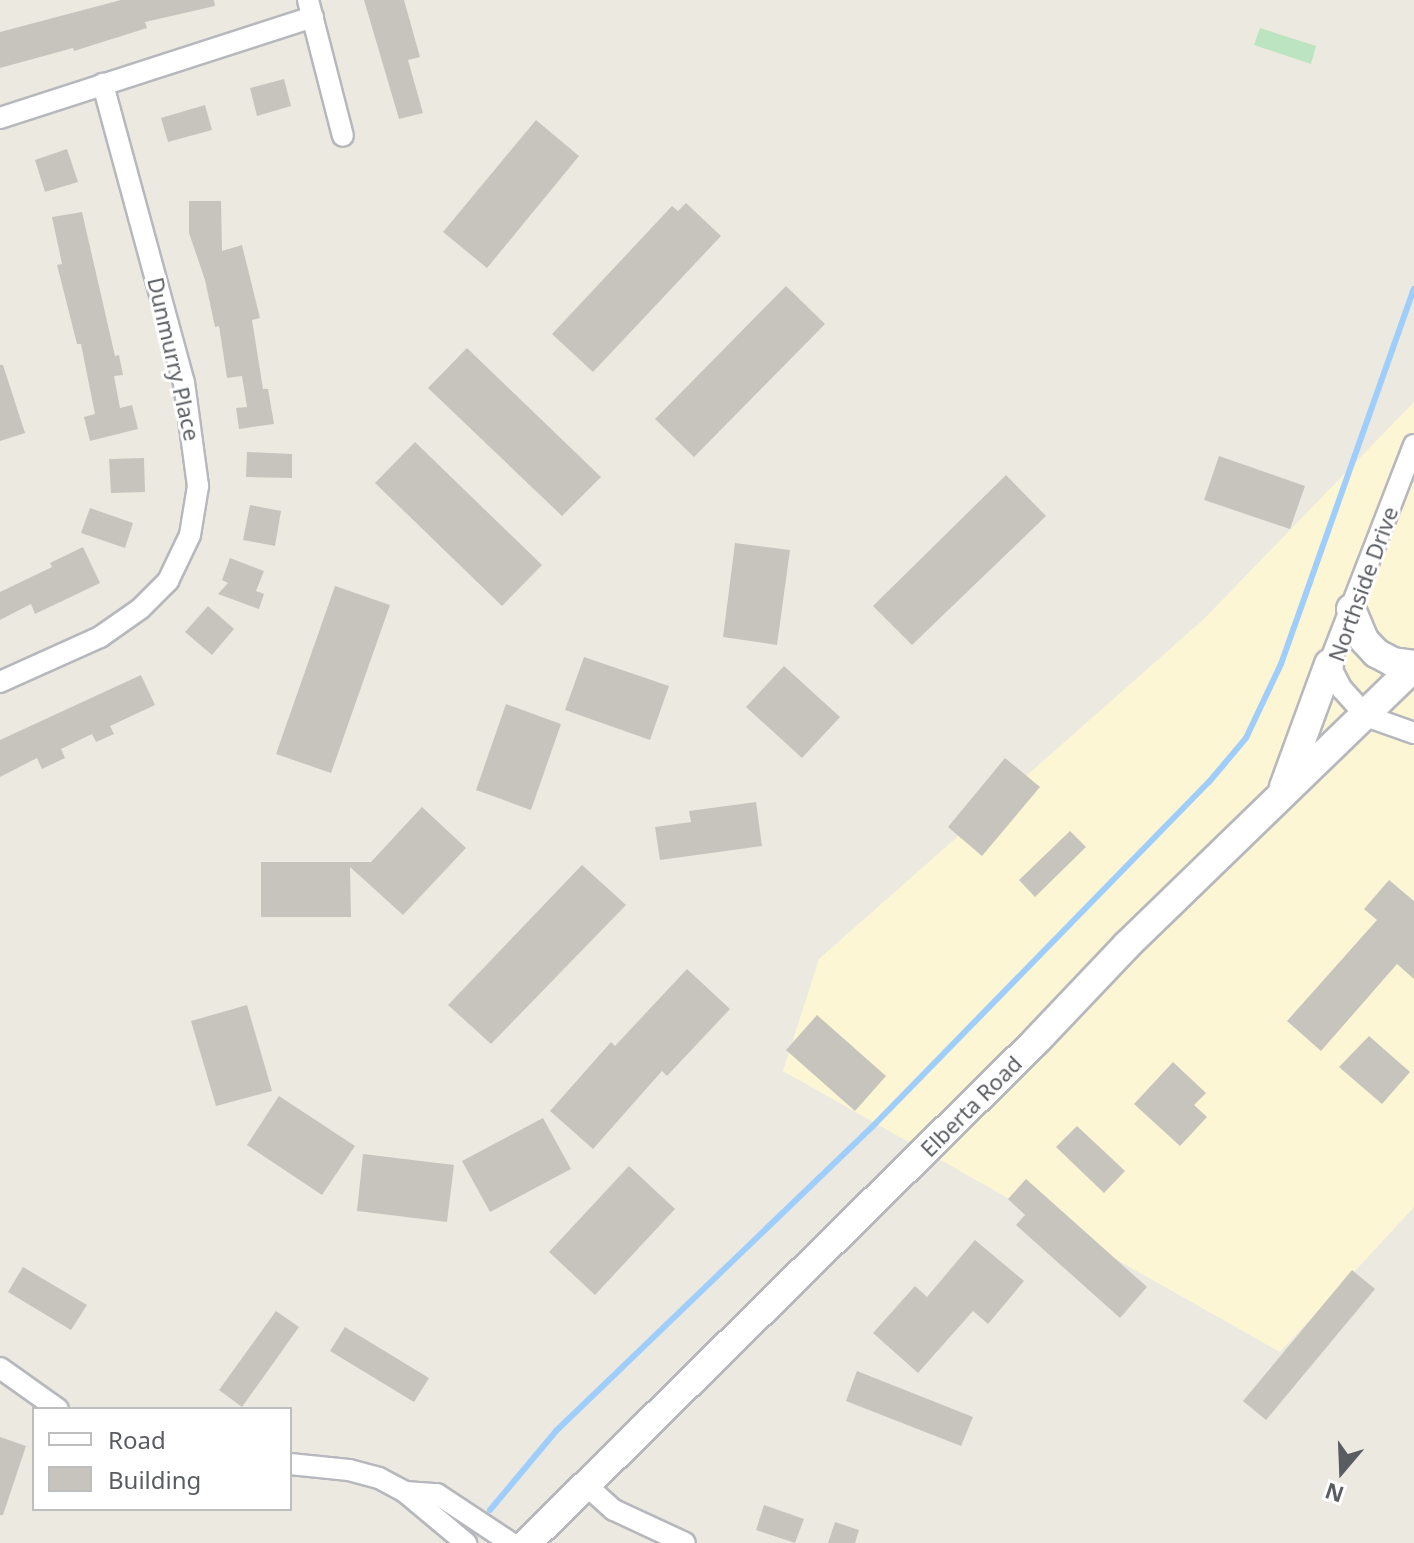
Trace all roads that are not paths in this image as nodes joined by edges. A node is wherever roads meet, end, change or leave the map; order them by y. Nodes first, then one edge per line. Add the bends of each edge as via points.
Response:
1 (310, 9) edge
2 (103, 84) junction
3 (0, 118) edge
4 (343, 136) dead end
5 (1414, 445) edge
6 (1351, 609) junction
7 (1329, 664) junction
8 (1414, 666) edge
9 (0, 682) edge
10 (1366, 716) junction
11 (1414, 733) edge
12 (1282, 792) junction
13 (0, 1368) edge
14 (55, 1407) edge
15 (292, 1464) edge
16 (587, 1486) junction
17 (405, 1492) junction
18 (466, 1543) edge
19 (511, 1543) edge
20 (527, 1543) edge
21 (685, 1543) edge

1 - 2 street
1 - 4 street
2 - 3 street
2 - 9 street, Dunmurry Place via 193,429 196,498 190,535 168,581 100,637
5 - 6 street, Northside Drive
6 - 7 street, Northside Drive
6 - 8 street via 1364,640 1376,653
7 - 10 street, Northside Drive
7 - 12 street
8 - 10 street, Elberta Road
10 - 11 street
10 - 12 street, Elberta Road
12 - 16 street, Elberta Road
13 - 14 street
15 - 17 street via 349,1470
16 - 20 street, Elberta Road
16 - 21 street via 614,1510
17 - 18 street
17 - 19 street via 437,1494

